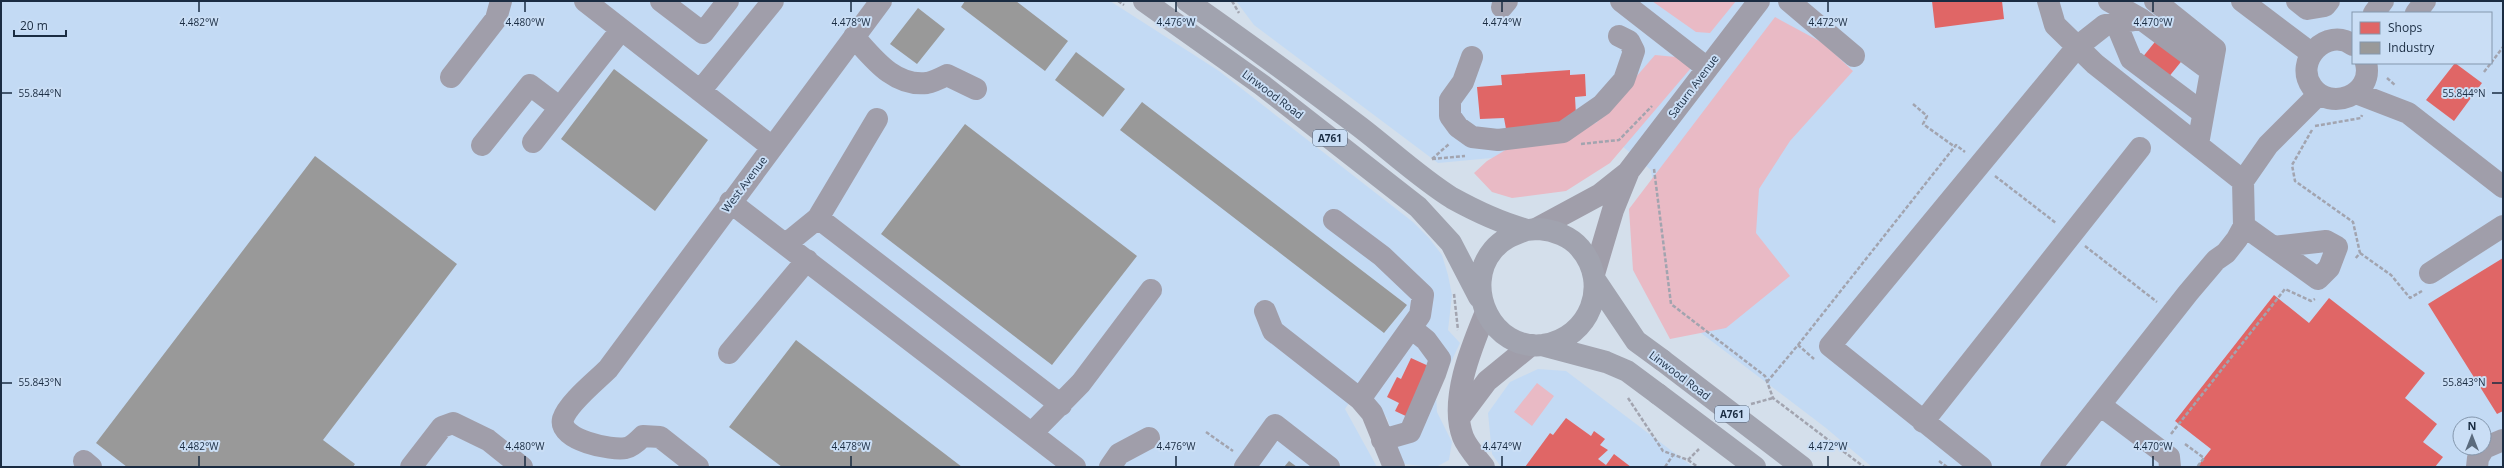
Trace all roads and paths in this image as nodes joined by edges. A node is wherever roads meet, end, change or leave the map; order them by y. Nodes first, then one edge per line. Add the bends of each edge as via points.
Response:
1 (501, 1) edge
2 (585, 1) edge
3 (661, 1) edge
4 (728, 1) edge
5 (773, 1) edge
6 (881, 1) edge
7 (1144, 1) edge
8 (1187, 1) edge
9 (1621, 1) edge
10 (1759, 1) edge
11 (1789, 1) edge
12 (2048, 1) edge
13 (2242, 1) edge
14 (2297, 1) edge
15 (2329, 1) edge
16 (2383, 1) edge
17 (2425, 1) edge
18 (2375, 12) edge
19 (2417, 12) edge
20 (2130, 14) edge
21 (621, 30) junction
22 (1619, 36) dead end
23 (854, 37) junction
24 (2352, 42) edge
25 (2077, 47) junction
26 (2503, 47) edge
27 (2311, 53) junction
28 (1854, 56) dead end
29 (1472, 57) dead end
30 (2492, 62) edge
31 (2366, 64) edge
32 (2490, 64) edge
33 (1707, 68) junction
34 (2484, 72) dead end
35 (450, 77) dead end
36 (976, 89) dead end
37 (700, 90) junction
38 (2207, 92) junction
39 (2319, 94) junction
40 (2362, 96) junction
41 (1913, 104) dead end
42 (560, 107) junction
43 (877, 119) dead end
44 (1463, 130) junction
45 (533, 142) dead end
46 (2198, 144) junction
47 (482, 145) dead end
48 (772, 147) junction
49 (1955, 147) junction
50 (2140, 148) dead end
51 (1980, 165) junction
52 (1418, 172) junction
53 (1628, 172) junction
54 (2243, 181) junction
55 (2492, 185) edge
56 (730, 202) junction
57 (818, 218) junction
58 (1334, 220) dead end
59 (2244, 226) junction
60 (2503, 226) edge
61 (1531, 229) junction
62 (2071, 235) junction
63 (786, 244) junction
64 (2273, 247) dead end
65 (807, 260) junction
66 (2351, 263) dead end
67 (2430, 273) dead end
68 (1595, 277) junction
69 (1151, 290) dead end
70 (2317, 297) dead end
71 (1484, 309) junction
72 (1264, 311) dead end
73 (2172, 313) junction
74 (1411, 328) junction
75 (1537, 345) junction
76 (1798, 345) junction
77 (729, 353) dead end
78 (1816, 360) dead end
79 (1767, 382) dead end
80 (1360, 399) junction
81 (1061, 405) junction
82 (2100, 405) junction
83 (1460, 417) junction
84 (1923, 422) junction
85 (1206, 432) dead end
86 (1032, 433) junction
87 (2176, 437) dead end
88 (1382, 440) junction
89 (2503, 440) edge
90 (2181, 441) dead end
91 (2492, 445) edge
92 (1673, 456) dead end
93 (2479, 456) edge
94 (1936, 459) dead end
95 (1050, 460) edge
96 (1688, 460) dead end
97 (1247, 464) edge
98 (1476, 464) edge
99 (411, 467) edge
100 (522, 467) edge
101 (698, 467) edge
102 (1075, 467) edge
103 (1110, 467) edge
104 (1128, 467) edge
105 (1329, 467) edge
106 (1394, 467) edge
107 (1665, 467) edge
108 (1698, 467) edge
109 (1755, 467) edge
110 (1802, 467) edge
111 (1947, 467) edge
112 (1981, 467) edge
113 (2051, 467) edge
114 (2170, 467) edge
115 (2197, 467) edge
116 (2477, 467) edge

1 - 35 street via 496,19
2 - 21 street
3 - 4 street via 703,34
5 - 37 street
6 - 23 street, West Avenue
7 - 71 main road, Linwood Road / A761 via 1262,85 1418,207 1451,243
8 - 52 main road, A761 via 1275,62
9 - 33 street
10 - 33 street, Saturn Avenue
11 - 28 street
12 - 25 street via 2055,25
13 - 27 street
14 - 15 street via 2307,9 2325,6
16 - 18 street
17 - 19 street
20 - 25 street via 2105,25
20 - 38 street via 2131,59
20 - 38 street via 2215,49
21 - 37 street
21 - 42 street
22 - 44 street via 1629,41 1634,51 1626,66 1624,80 1594,112 1563,132 1498,140 1472,136
23 - 36 street via 898,80 927,83 947,76
23 - 48 street, West Avenue
24 - 27 street via 2336,39 2325,41
25 - 46 street via 2095,64
25 - 51 street
26 - 30 path
27 - 39 street via 2306,72 2309,82
29 - 44 street via 1463,82 1450,100 1450,116
31 - 40 street
32 - 34 path
33 - 53 street, Saturn Avenue
37 - 48 street
38 - 46 street
39 - 40 street via 2339,100
39 - 54 street via 2268,145
40 - 55 street via 2408,113 2454,157
40 - 66 path via 2361,118 2315,126 2292,165 2295,181 2353,222 2360,253
41 - 49 path via 1927,116 1923,124
42 - 45 street
42 - 47 street via 530,85
43 - 57 street
44 - 52 path
46 - 54 street
48 - 56 street, West Avenue
49 - 51 path
49 - 76 path
50 - 62 street
51 - 62 path
51 - 84 street via 1830,346
52 - 61 main road, A761 via 1452,198
53 - 61 street, Saturn Avenue via 1599,195
53 - 68 street, Saturn Avenue via 1613,210
54 - 59 street
56 - 63 street
56 - 101 street, West Avenue via 608,369 573,404 563,419 564,426 570,434 608,449 628,448 644,436 660,437
57 - 63 street
57 - 81 street
58 - 74 street via 1382,256 1424,294 1420,315
59 - 64 street
59 - 73 street via 2226,253 2216,260
60 - 67 street
61 - 68 main road via 1564,235 1579,246 1590,262
61 - 71 main road via 1508,237 1498,245 1483,267 1480,287
62 - 73 path
62 - 84 street
63 - 65 street
65 - 77 street
65 - 86 street
68 - 75 main road via 1588,316 1577,330 1561,340
68 - 110 main road, Linwood Road / A761, bridge via 1636,341
69 - 81 street via 1081,383
70 - 87 path via 2311,301 2285,289 2170,433
71 - 75 main road via 1492,323 1506,336
71 - 83 street via 1464,373 1459,400
72 - 80 street via 1273,331
73 - 82 street
74 - 80 street
74 - 88 street via 1426,340 1440,359 1410,432
75 - 83 street via 1487,381
75 - 109 main road, A761, bridge via 1606,362 1627,371
76 - 78 path
76 - 79 path
80 - 88 street via 1372,413
81 - 86 street
82 - 113 street
82 - 114 street via 2169,457
83 - 98 street via 1463,437
84 - 112 street
85 - 97 path
86 - 95 street
88 - 106 street
89 - 91 street
90 - 115 path via 2204,458
92 - 107 path
93 - 116 street
94 - 111 path
95 - 102 street
96 - 108 path
97 - 105 street via 1275,425
99 - 100 street via 442,427 453,423 488,440
103 - 104 street via 1119,454 1152,441

